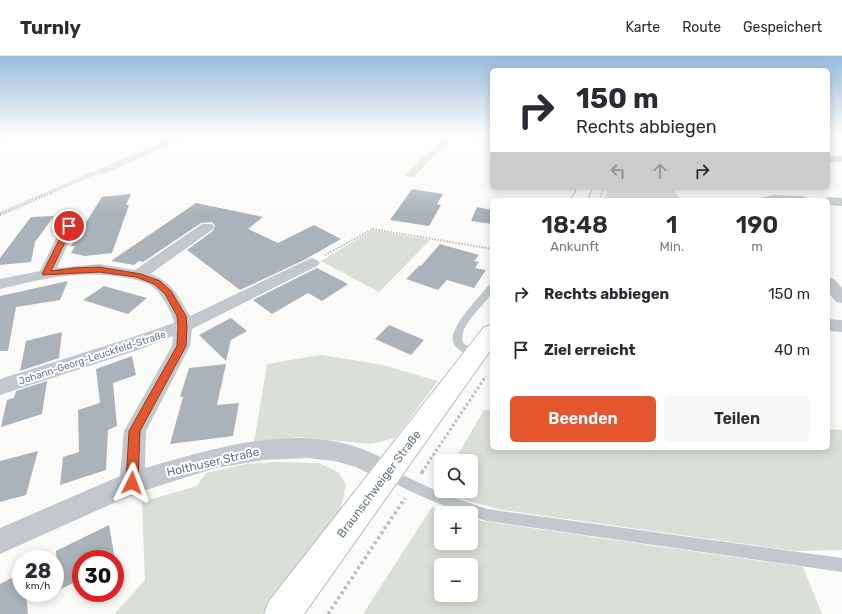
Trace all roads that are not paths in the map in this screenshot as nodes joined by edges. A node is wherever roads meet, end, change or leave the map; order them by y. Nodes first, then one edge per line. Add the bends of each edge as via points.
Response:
1 (830, 201) edge
2 (842, 202) edge
3 (69, 226) dead end
4 (207, 227) dead end
5 (312, 263) road end
6 (46, 274) junction
7 (138, 275) junction
8 (0, 284) edge
9 (830, 284) edge
10 (490, 289) edge
11 (842, 298) edge
12 (830, 325) edge
13 (183, 326) junction
14 (842, 326) edge
15 (490, 335) edge
16 (476, 354) junction
17 (0, 387) edge
18 (387, 472) junction
19 (132, 483) junction
20 (0, 541) edge
21 (842, 565) edge
22 (282, 614) edge

1 - 2 street
3 - 6 street
4 - 7 street
5 - 13 street, Johann-Georg-Leuckfeld-Straße
6 - 7 street via 99,269
6 - 8 street
7 - 13 street via 157,282 168,293 182,316
9 - 11 street
10 - 16 lane via 464,322 457,336 461,346
12 - 14 street
13 - 17 street, Johann-Georg-Leuckfeld-Straße
13 - 19 street via 181,346 135,431
15 - 16 main road, Braunschweiger Straße
16 - 18 main road, Braunschweiger Straße
18 - 19 street, Holthuser Straße via 362,458 335,451 307,448 264,450 216,458
18 - 21 lane via 458,506 487,515
18 - 22 main road, Braunschweiger Straße
19 - 20 street, Holthuser Straße

